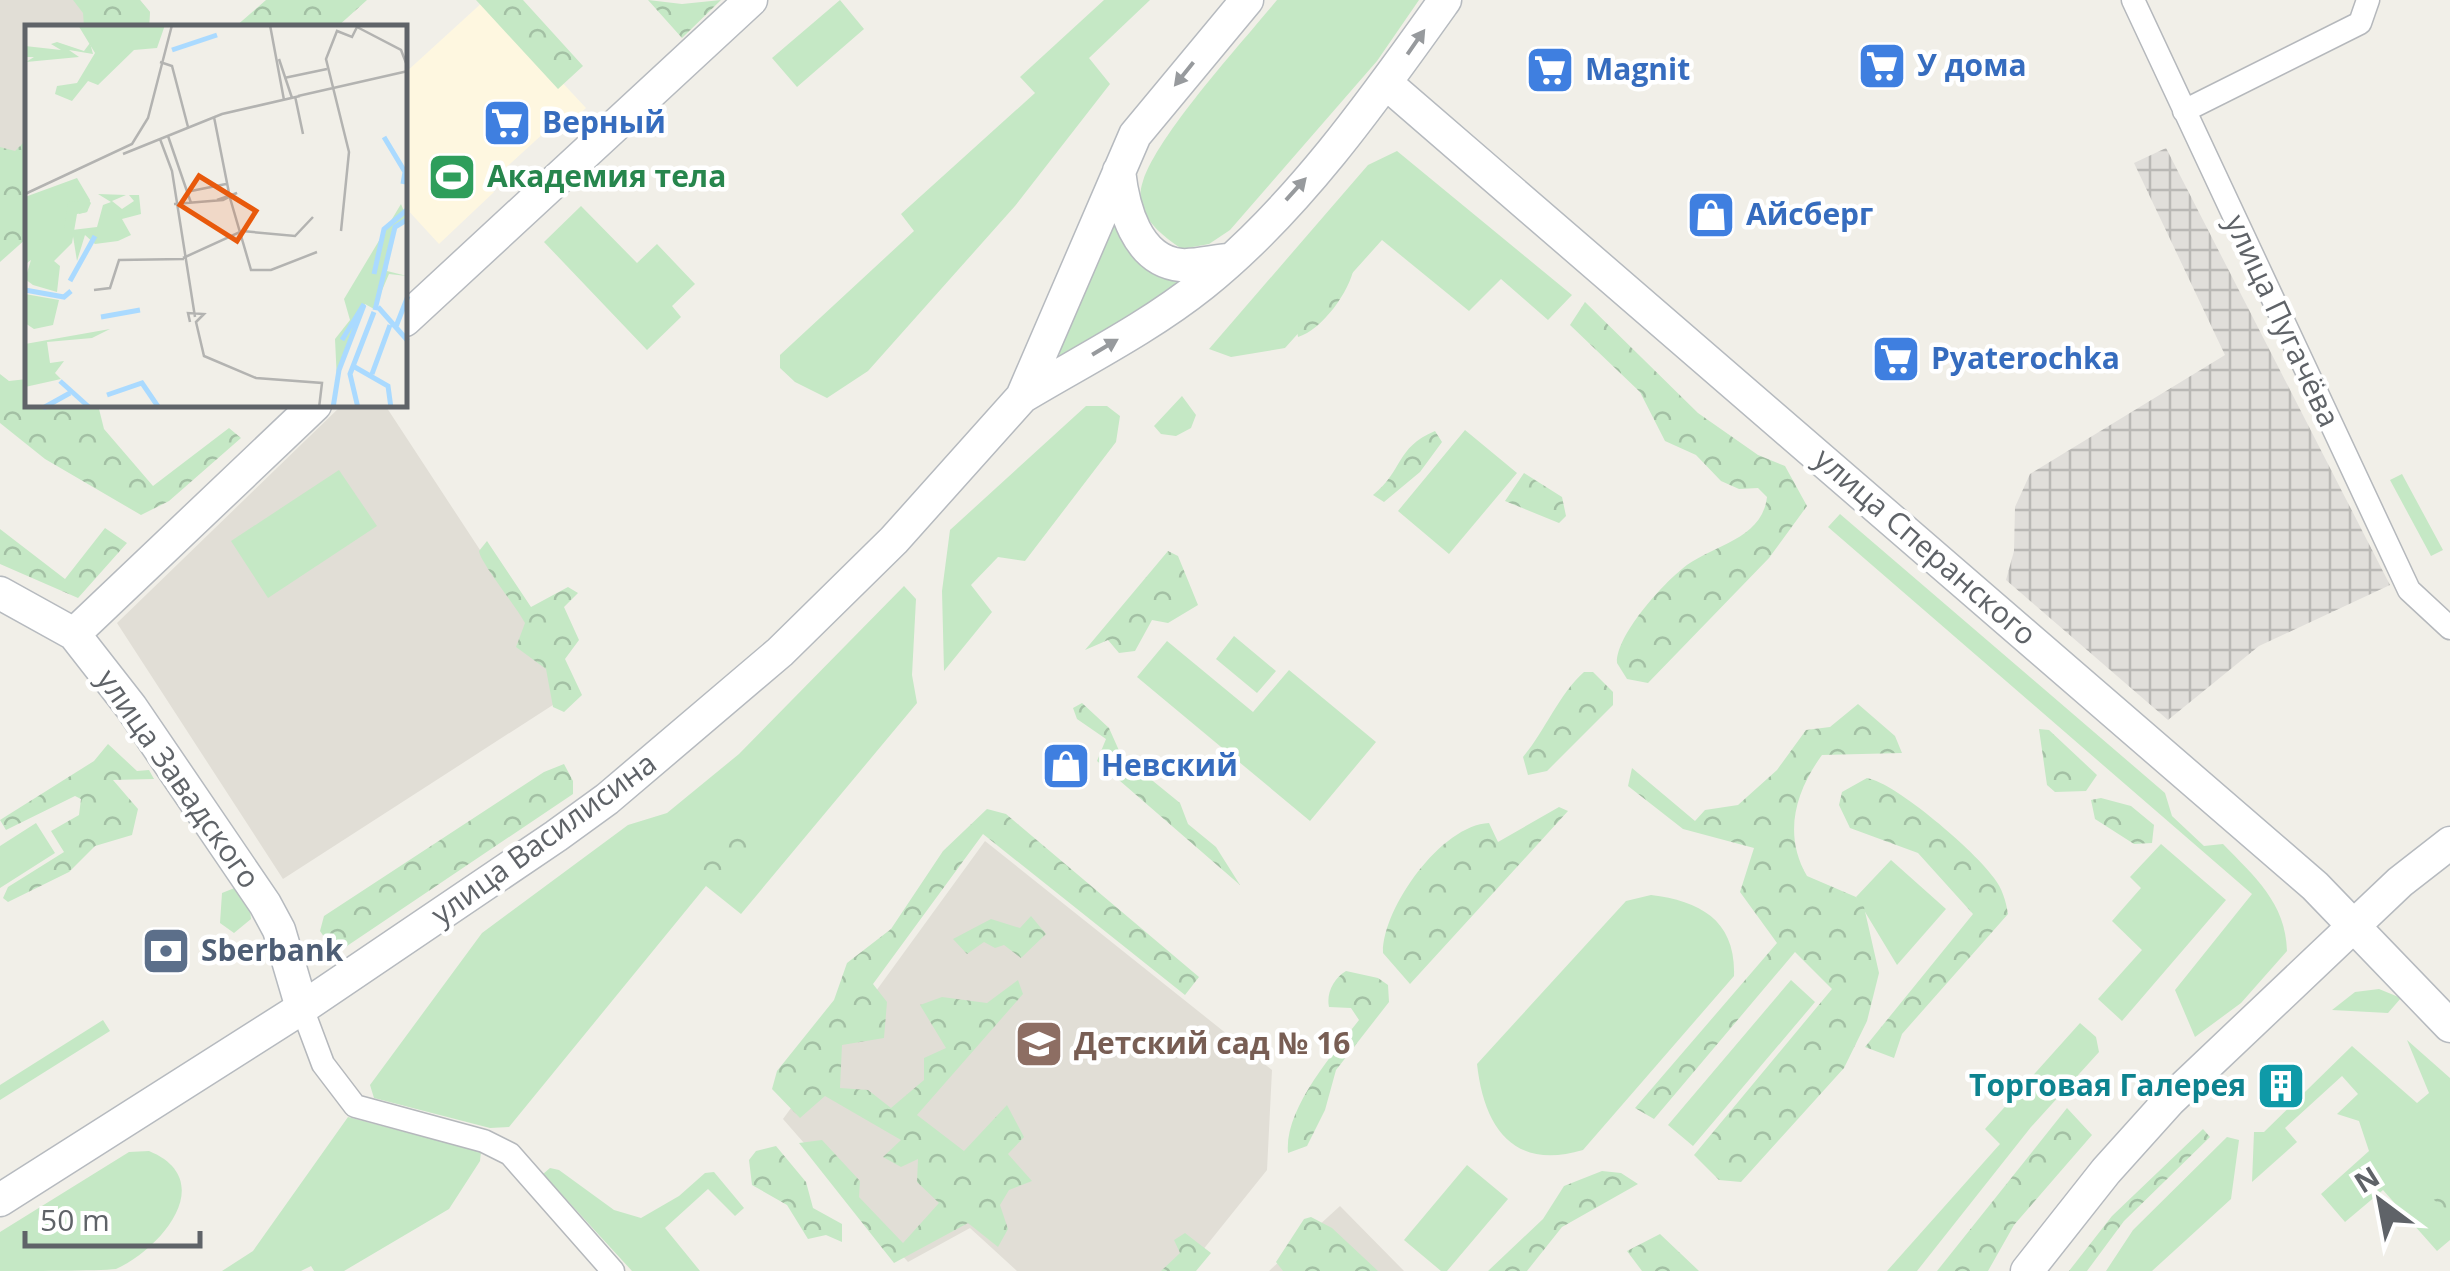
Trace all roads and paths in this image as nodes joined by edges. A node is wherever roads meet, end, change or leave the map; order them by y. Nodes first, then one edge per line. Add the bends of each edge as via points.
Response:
1 (751, 0) edge
2 (1247, 0) edge
3 (1446, 0) edge
4 (2133, 0) edge
5 (2368, 0) edge
6 (1386, 83) junction
7 (2184, 111) junction
8 (1119, 168) junction
9 (1229, 260) junction
10 (408, 317) edge
11 (1022, 397) junction
12 (312, 408) edge
13 (0, 592) edge
14 (2450, 628) edge
15 (74, 634) junction
16 (2450, 843) edge
17 (2351, 928) junction
18 (302, 1008) junction
19 (2450, 1026) edge
20 (0, 1200) edge
21 (613, 1271) edge
22 (2028, 1271) edge

1 - 10 street
2 -> 8 street, улица Василисина via 1135,135
6 -> 3 street, улица Василисина
4 - 7 street, улица Пугачёва
5 - 7 street via 2360,23
9 -> 6 street, улица Василисина
6 - 17 street, улица Сперанского via 2315,886
7 - 14 street, улица Пугачёва via 2409,590
8 - 9 street via 1124,214 1154,252 1178,265
8 - 11 street, улица Василисина
11 -> 9 street, улица Василисина via 1171,307
11 - 18 street, улица Василисина via 894,540 737,689 607,799
12 - 15 street
13 - 15 street, улица Завадского
15 - 18 street, улица Завадского via 265,904 280,930
16 - 17 street
17 - 19 street, улица Сперанского
17 - 22 street via 2169,1101
18 - 20 street, улица Василисина
18 - 21 street via 323,1064 355,1106 484,1140 510,1154

